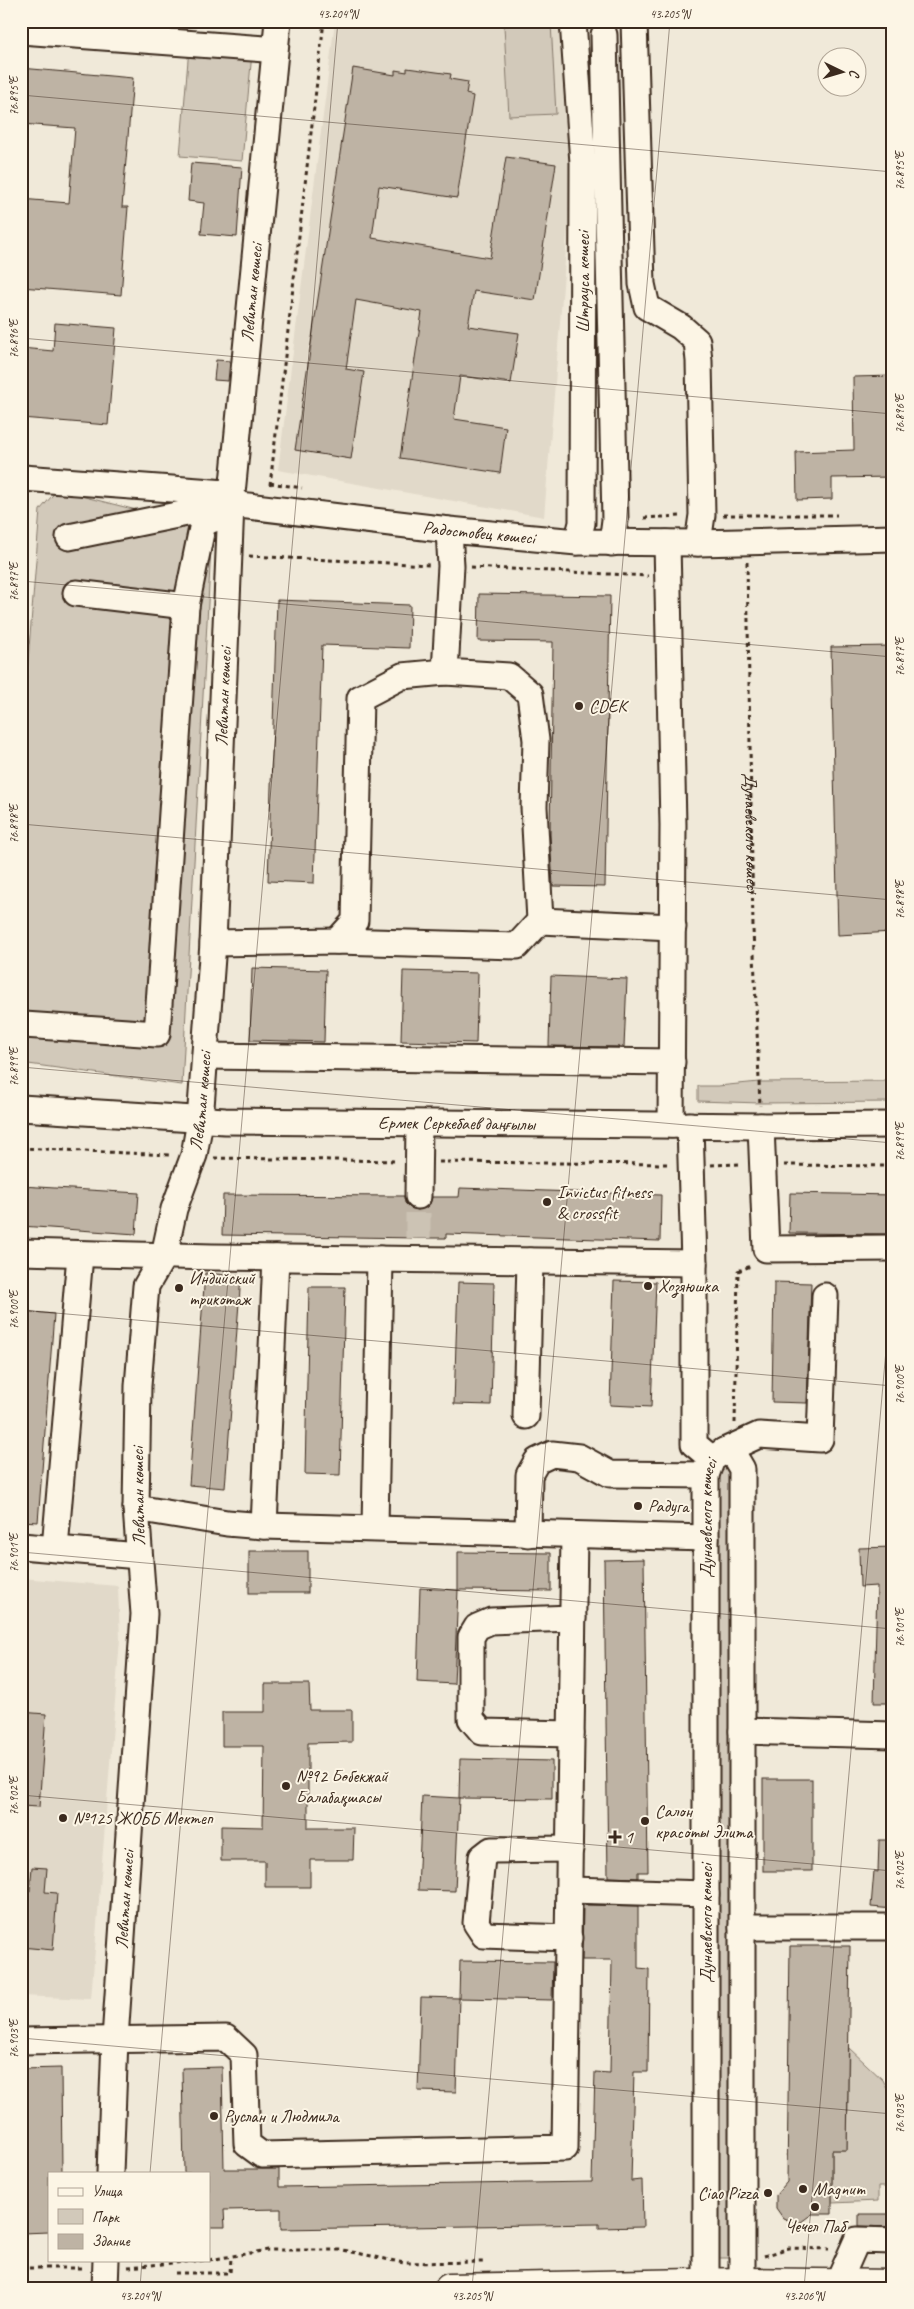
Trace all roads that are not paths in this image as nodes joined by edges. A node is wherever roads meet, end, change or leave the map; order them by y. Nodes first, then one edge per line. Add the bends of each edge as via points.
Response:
1 (278, 21) edge
2 (573, 21) edge
3 (634, 21) edge
4 (21, 30) edge
5 (604, 35) dead end
6 (275, 47) junction
7 (23, 478) dead end
8 (229, 503) junction
9 (449, 530) junction
10 (614, 532) junction
11 (69, 537) dead end
12 (893, 538) edge
13 (577, 542) junction
14 (667, 543) junction
15 (698, 543) junction
16 (76, 593) dead end
17 (186, 606) junction
18 (445, 672) junction
19 (540, 922) junction
20 (673, 928) junction
21 (337, 941) junction
22 (213, 943) junction
23 (24, 1025) dead end
24 (205, 1056) junction
25 (672, 1062) junction
26 (21, 1108) edge
27 (200, 1120) junction
28 (419, 1124) junction
29 (681, 1125) junction
30 (761, 1126) junction
31 (893, 1126) edge
32 (418, 1196) tunnel mouth
33 (893, 1248) edge
34 (21, 1252) edge
35 (80, 1255) junction
36 (164, 1255) junction
37 (276, 1258) junction
38 (380, 1259) junction
39 (530, 1261) junction
40 (694, 1263) junction
41 (825, 1296) dead end
42 (526, 1416) dead end
43 (714, 1461) junction
44 (136, 1508) junction
45 (264, 1526) junction
46 (375, 1527) junction
47 (528, 1534) junction
48 (574, 1535) junction
49 (706, 1538) junction
50 (21, 1546) edge
51 (55, 1548) junction
52 (139, 1556) junction
53 (573, 1618) junction
54 (742, 1730) junction
55 (571, 1734) junction
56 (893, 1735) edge
57 (570, 1849) junction
58 (570, 1890) junction
59 (706, 1894) junction
60 (893, 1927) edge
61 (742, 1928) junction
62 (569, 1938) junction
63 (115, 2040) junction
64 (21, 2041) edge
65 (110, 2172) edge
66 (893, 2241) edge
67 (838, 2283) junction
68 (893, 2284) edge
69 (706, 2285) edge
70 (742, 2285) edge
71 (449, 2288) edge

1 - 6 street, Левитан көшесі
2 - 13 street, Штрауса көшесі via 583,163 582,523
3 - 15 street via 642,284 647,307 681,327 696,341 702,514
4 - 6 street via 265,49
5 - 10 street
6 - 8 street, Левитан көшесі
7 - 8 street, Радостовец көшесі
8 - 9 street, Радостовец көшесі
8 - 11 street, Радостовец көшесі
8 - 17 street via 203,523
8 - 22 street, Левитан көшесі
9 - 13 street, Радостовец көшесі
9 - 18 street via 451,566
10 - 13 street, Радостовец көшесі
10 - 14 street, Радостовец көшесі
12 - 15 street, Радостовец көшесі
14 - 15 street, Радостовец көшесі
14 - 20 street
16 - 17 street
17 - 23 street via 157,1034
18 - 19 street via 509,676 530,694 536,740 534,807
18 - 21 street via 402,676 360,698 355,921
19 - 20 street
19 - 21 street via 517,946
20 - 25 street
21 - 22 street
22 - 24 street, Левитан көшесі
24 - 25 street
24 - 27 street, Левитан көшесі
25 - 29 street
26 - 27 street, Ермек Серкебаев даңғылы
27 - 28 street, Ермек Серкебаев даңғылы
27 - 36 street, Левитан көшесі via 194,1155 174,1209
28 - 29 street, Ермек Серкебаев даңғылы
28 - 32 street
29 - 30 street, Ермек Серкебаев даңғылы
29 - 40 street via 691,1165
30 - 31 street, Ермек Серкебаев даңғылы
30 - 33 street via 766,1249
34 - 35 street
35 - 36 street
35 - 51 street
36 - 37 street
36 - 44 street, Левитан көшесі via 146,1286 138,1386
37 - 38 street
37 - 45 street
38 - 39 street via 418,1249
38 - 46 street
39 - 40 street
39 - 42 street
40 - 43 street via 694,1444
41 - 43 street via 820,1439 759,1436
43 - 47 street via 610,1474 579,1457 552,1454 537,1462 529,1475
43 - 49 street, Дунаевского көшесі
43 - 54 street, Дунаевского көшесі via 735,1456 742,1469
44 - 45 street
44 - 52 street, Левитан көшесі
45 - 46 street
46 - 47 street
47 - 48 street
48 - 49 street
48 - 53 street
49 - 59 street, Дунаевского көшесі
50 - 51 street
51 - 52 street
52 - 63 street, Левитан көшесі via 144,1614
53 - 55 street
53 - 55 street via 491,1621 477,1627 471,1637 471,1720 482,1732
54 - 56 street
54 - 61 street, Дунаевского көшесі
55 - 57 street
57 - 58 street
57 - 62 street via 491,1850 482,1857 476,1923 484,1935
58 - 59 street
58 - 62 street
59 - 69 street, Дунаевского көшесі
60 - 61 street
61 - 70 street, Дунаевского көшесі
62 - 63 street via 565,2148 262,2156 247,2144 244,2055 226,2038
63 - 64 street
63 - 65 street, Левитан көшесі
66 - 67 street via 857,2240
67 - 68 main road
67 - 70 main road
69 - 70 main road
69 - 71 main road

